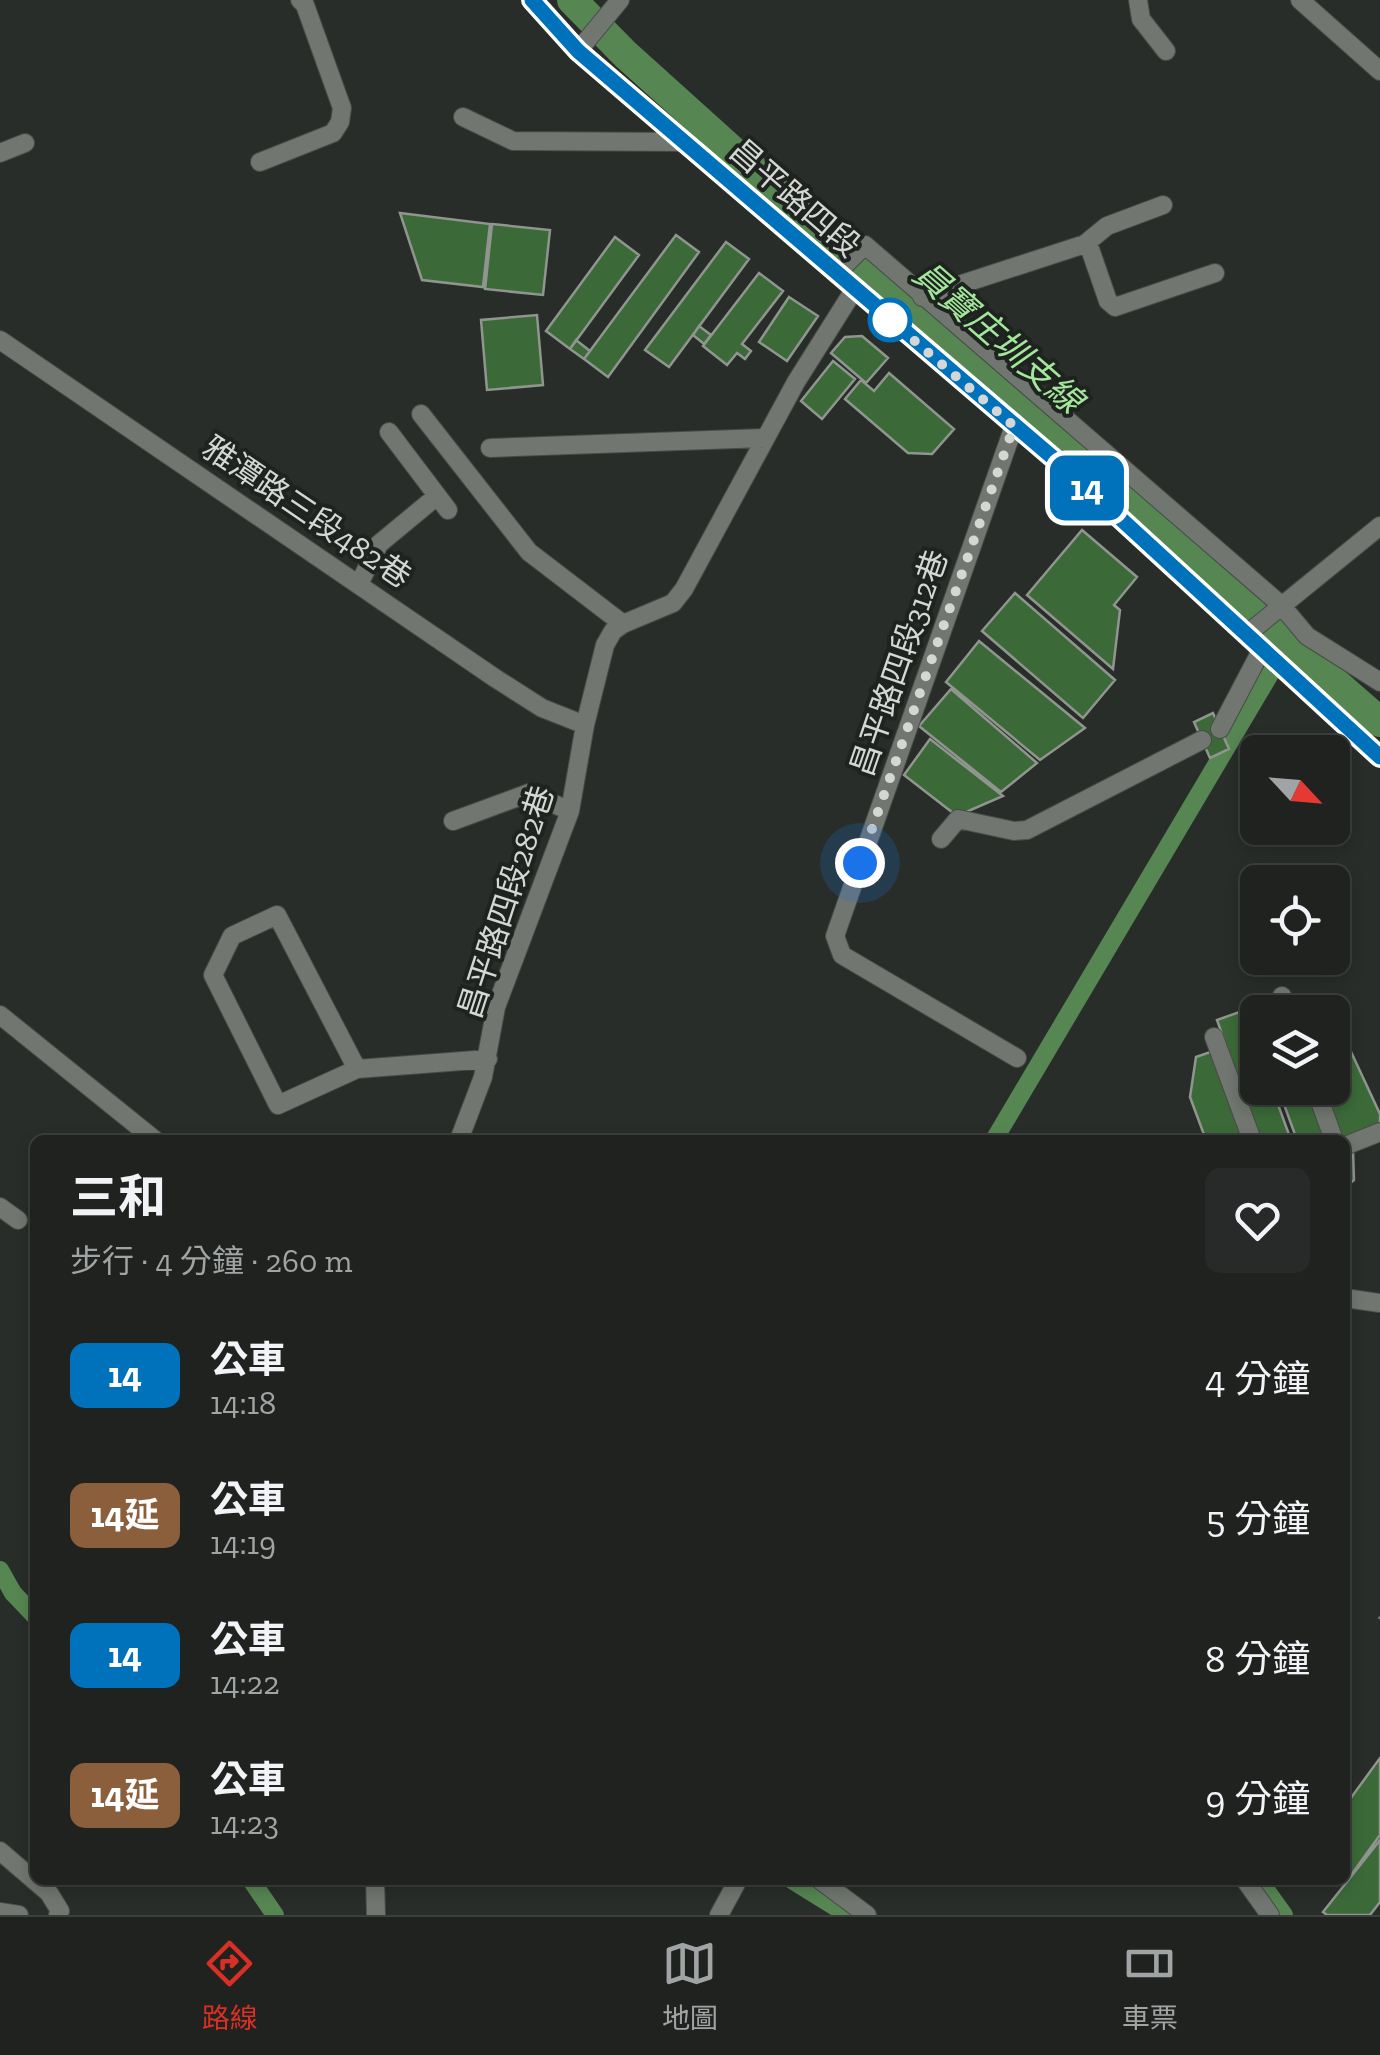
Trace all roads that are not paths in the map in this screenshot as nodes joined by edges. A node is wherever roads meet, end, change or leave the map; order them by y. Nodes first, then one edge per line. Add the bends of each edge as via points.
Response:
1 (300, 0) edge
2 (532, 0) edge
3 (620, 0) edge
4 (1138, 0) edge
5 (1300, 0) edge
6 (578, 51) junction
7 (1166, 52) dead end
8 (1380, 70) edge
9 (463, 117) dead end
10 (686, 142) junction
11 (26, 143) dead end
12 (0, 153) edge
13 (260, 162) dead end
14 (1163, 204) dead end
15 (1085, 244) junction
16 (1215, 273) dead end
17 (836, 274) junction
18 (854, 290) junction
19 (922, 296) junction
20 (0, 340) edge
21 (421, 414) dead end
22 (1014, 426) junction
23 (389, 432) dead end
24 (765, 438) junction
25 (490, 448) dead end
26 (1380, 526) edge
27 (359, 584) junction
28 (1280, 605) junction
29 (623, 624) junction
30 (1250, 631) junction
31 (1262, 649) junction
32 (1380, 682) edge
33 (585, 725) junction
34 (1220, 729) dead end
35 (1202, 740) dead end
36 (1380, 757) edge
37 (570, 811) junction
38 (453, 821) dead end
39 (941, 839) dead end
40 (0, 1015) edge
41 (1214, 1037) dead end
42 (1017, 1058) dead end
43 (488, 1059) junction
44 (358, 1069) junction
45 (1321, 1105) edge
46 (1380, 1132) edge
47 (149, 1135) edge
48 (461, 1135) edge
49 (1250, 1135) edge
50 (1332, 1135) edge
51 (1350, 1144) edge
52 (0, 1207) edge
53 (18, 1220) dead end
54 (1350, 1299) edge
55 (1380, 1303) edge
56 (0, 1851) edge
57 (30, 1877) edge
58 (40, 1885) edge
59 (375, 1885) edge
60 (735, 1885) edge
61 (827, 1885) edge
62 (1249, 1885) edge
63 (0, 1912) edge
64 (19, 1915) edge
65 (58, 1915) edge
66 (376, 1915) edge
67 (719, 1915) edge
68 (867, 1915) edge
69 (1270, 1915) edge

1 - 13 street via 342,108 340,122 333,133
2 - 6 street, 昌平路四段
3 - 6 street
4 - 7 street via 1142,19
5 - 8 street
6 - 10 street, 昌平路四段
9 - 10 street via 513,141
10 - 17 street, 昌平路四段
11 - 12 street
14 - 15 street via 1107,226
15 - 16 street via 1115,307
15 - 19 street
17 - 18 street, 昌平路四段
17 - 19 street via 864,246
18 - 22 street, 昌平路四段
18 - 24 street
19 - 28 street
20 - 27 street, 雅潭路三段482巷
21 - 29 street via 529,552
22 - 30 street, 昌平路四段
22 - 42 street, 昌平路四段312巷 via 835,936 842,956
23 - 27 street via 442,503 380,544
24 - 25 street
24 - 29 street via 673,603
26 - 28 street
27 - 33 street, 雅潭路三段482巷 via 542,708
28 - 30 street
28 - 32 street via 1307,636
29 - 33 street, 昌平路四段282巷 via 604,645
30 - 31 street, 昌平路四段
31 - 34 street
31 - 36 street, 昌平路四段
33 - 37 street, 昌平路四段282巷
35 - 39 street via 1027,830 958,819
37 - 38 street via 529,792
37 - 43 street, 昌平路四段282巷 via 496,1007
40 - 47 street
41 - 49 street
43 - 44 street
43 - 48 street, 昌平路四段282巷
44 - 44 street via 278,1106 213,975 232,936 278,915
45 - 50 street
46 - 51 street
52 - 53 street
54 - 55 street
56 - 57 street
58 - 65 street
59 - 66 street
60 - 67 street
61 - 68 street
62 - 69 street
63 - 64 street

